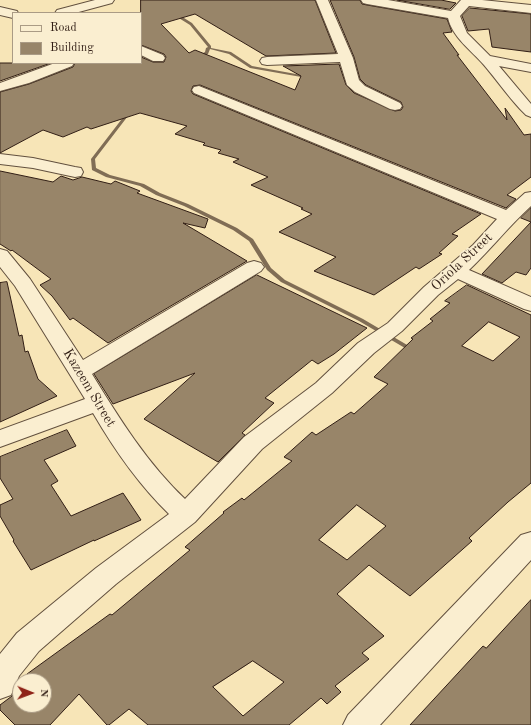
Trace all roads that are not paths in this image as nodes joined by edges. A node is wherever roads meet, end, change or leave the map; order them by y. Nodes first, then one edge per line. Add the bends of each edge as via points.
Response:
1 (108, 0) edge
2 (322, 0) edge
3 (367, 0) edge
4 (467, 1) edge
5 (531, 9) edge
6 (0, 11) edge
7 (65, 12) edge
8 (12, 14) edge
9 (454, 15) junction
10 (142, 50) edge
11 (158, 58) dead end
12 (346, 58) junction
13 (486, 59) junction
14 (267, 61) dead end
15 (64, 64) edge
16 (531, 68) edge
17 (2, 85) edge
18 (199, 90) dead end
19 (395, 106) dead end
20 (531, 112) edge
21 (0, 159) edge
22 (75, 172) dead end
23 (531, 197) edge
24 (508, 217) junction
25 (4, 267) edge
26 (254, 268) dead end
27 (456, 271) junction
28 (531, 305) edge
29 (79, 372) junction
30 (98, 403) junction
31 (0, 439) edge
32 (186, 515) junction
33 (531, 542) edge
34 (0, 685) edge
35 (359, 725) edge

1 - 7 street
2 - 12 street
3 - 9 street
4 - 5 street
4 - 9 street
6 - 8 street
9 - 13 street via 463,36
10 - 11 street
12 - 14 street
12 - 19 street via 352,82 360,89
13 - 16 street
13 - 20 street
15 - 17 street via 24,80
18 - 24 street
21 - 22 street
23 - 24 street, Oriola Street
24 - 27 street, Oriola Street via 480,249
25 - 29 street, Kazeem Street via 23,283
26 - 29 street
27 - 28 street
27 - 32 street, Oriola Street via 431,291 395,327 366,348 324,388 253,443
29 - 30 street, Kazeem Street
30 - 31 street
30 - 32 street, Kazeem Street via 160,490
32 - 34 street, Oriola Street via 106,576 28,642 6,669
33 - 35 street

